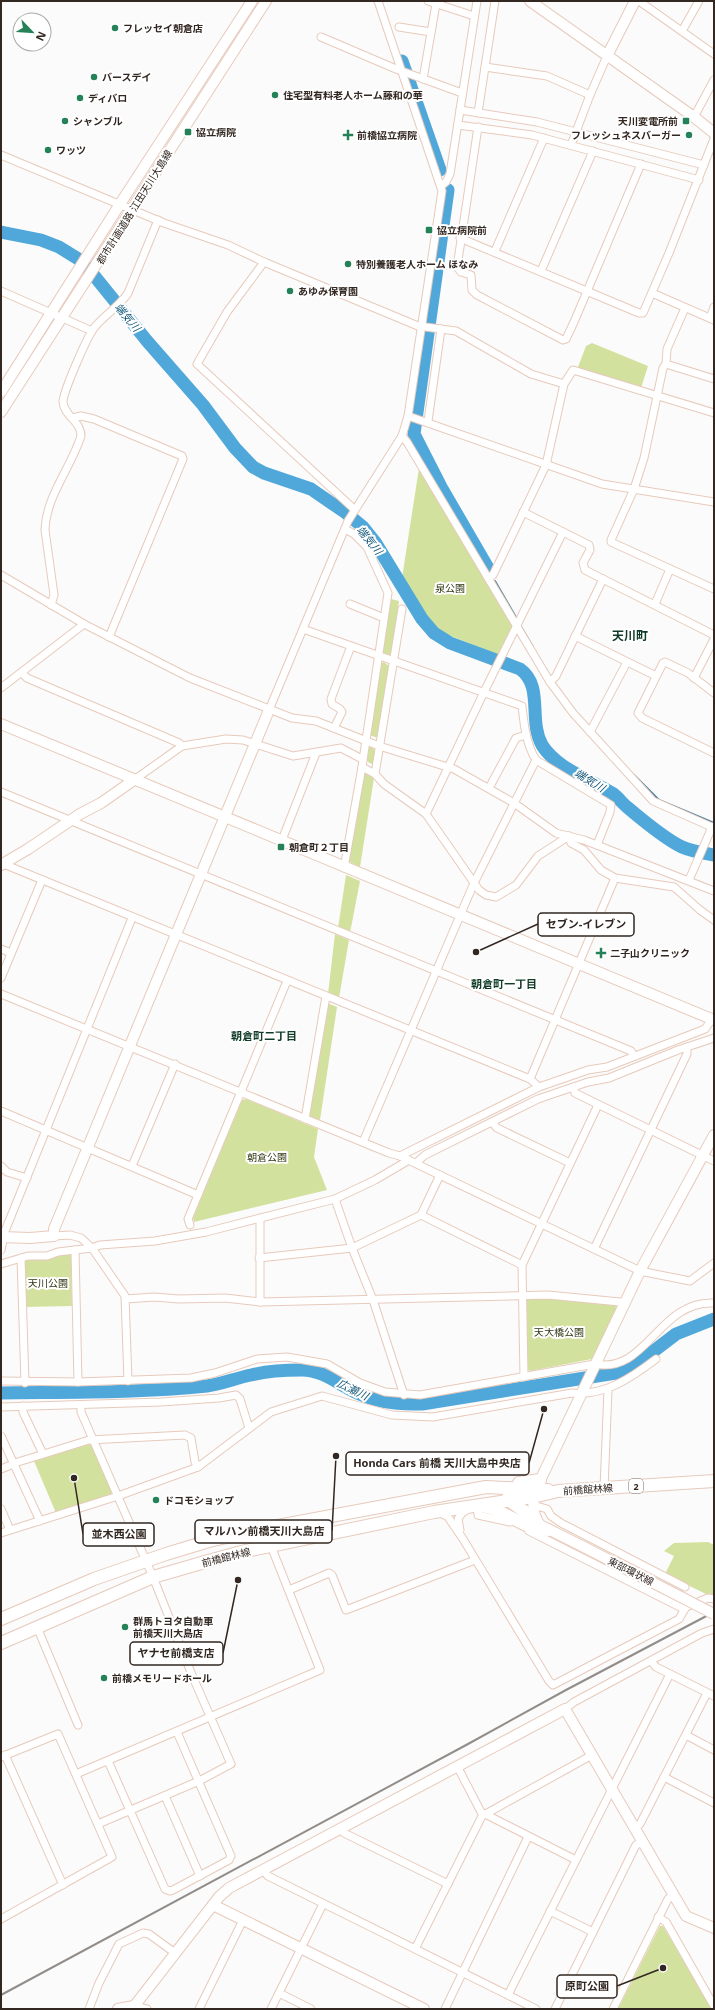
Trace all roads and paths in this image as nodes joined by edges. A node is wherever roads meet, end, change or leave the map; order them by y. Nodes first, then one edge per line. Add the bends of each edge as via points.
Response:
1 (252, 1) edge
2 (266, 1) edge
3 (378, 1) edge
4 (428, 1) edge
5 (477, 1) edge
6 (495, 1) edge
7 (530, 1) edge
8 (635, 1) edge
9 (639, 1) edge
10 (698, 1) edge
11 (436, 4) junction
12 (474, 16) junction
13 (399, 27) dead end
14 (682, 31) junction
15 (431, 32) junction
16 (321, 37) dead end
17 (714, 54) edge
18 (607, 56) junction
19 (485, 67) junction
20 (404, 72) junction
21 (423, 79) junction
22 (714, 80) edge
23 (462, 93) junction
24 (590, 95) junction
25 (460, 110) junction
26 (478, 113) junction
27 (694, 117) junction
28 (458, 125) junction
29 (478, 127) junction
30 (577, 132) junction
31 (714, 133) edge
32 (544, 138) junction
33 (714, 139) edge
34 (571, 145) junction
35 (593, 151) junction
36 (1, 155) edge
37 (641, 164) junction
38 (704, 165) junction
39 (699, 180) junction
40 (441, 186) junction
41 (120, 204) junction
42 (131, 209) junction
43 (158, 220) junction
44 (460, 238) junction
45 (495, 251) junction
46 (264, 262) junction
47 (541, 271) junction
48 (1, 291) edge
49 (587, 291) junction
50 (652, 293) junction
51 (714, 307) edge
52 (685, 308) junction
53 (51, 313) junction
54 (62, 318) junction
55 (712, 319) edge
56 (426, 327) junction
57 (441, 329) junction
58 (92, 331) junction
59 (666, 364) junction
60 (714, 379) edge
61 (564, 384) junction
62 (1, 392) edge
63 (657, 396) junction
64 (1, 412) edge
65 (714, 413) edge
66 (414, 417) junction
67 (72, 418) junction
68 (428, 421) junction
69 (402, 436) junction
70 (546, 465) junction
71 (634, 489) junction
72 (714, 502) edge
73 (353, 511) junction
74 (523, 512) junction
75 (345, 529) junction
76 (563, 532) junction
77 (670, 569) junction
78 (1, 575) edge
79 (489, 577) junction
80 (603, 579) junction
81 (714, 589) edge
82 (350, 604) dead end
83 (655, 604) junction
84 (51, 605) junction
85 (402, 609) dead end
86 (384, 618) junction
87 (84, 624) junction
88 (517, 626) junction
89 (303, 629) junction
90 (714, 635) edge
91 (575, 636) junction
92 (109, 637) junction
93 (714, 639) edge
94 (351, 646) junction
95 (378, 656) junction
96 (395, 661) junction
97 (627, 662) junction
98 (22, 673) junction
99 (656, 676) junction
100 (694, 678) junction
101 (550, 682) junction
102 (1, 688) edge
103 (484, 692) junction
104 (714, 693) edge
105 (269, 710) junction
106 (1, 724) edge
107 (334, 728) junction
108 (590, 732) junction
109 (526, 735) junction
110 (366, 741) junction
111 (255, 745) junction
112 (182, 746) junction
113 (379, 746) junction
114 (316, 753) junction
115 (714, 753) edge
116 (362, 759) junction
117 (536, 760) junction
118 (362, 767) junction
119 (448, 767) junction
120 (376, 774) junction
121 (134, 780) junction
122 (489, 788) junction
123 (1, 792) edge
124 (514, 803) junction
125 (426, 814) junction
126 (225, 817) junction
127 (70, 821) junction
128 (713, 828) edge
129 (569, 836) junction
130 (580, 839) junction
131 (282, 840) junction
132 (597, 845) junction
133 (577, 847) junction
134 (2, 864) edge
135 (344, 868) junction
136 (201, 875) junction
137 (615, 878) junction
138 (42, 880) junction
139 (689, 880) junction
140 (474, 883) junction
141 (714, 891) edge
142 (460, 915) junction
143 (132, 918) junction
144 (714, 920) edge
145 (176, 935) junction
146 (1, 949) edge
147 (11, 953) junction
148 (580, 964) junction
149 (436, 972) junction
150 (1, 978) edge
151 (287, 981) junction
152 (1, 994) edge
153 (326, 996) junction
154 (713, 1020) edge
155 (555, 1021) junction
156 (87, 1029) junction
157 (411, 1031) junction
158 (714, 1038) edge
159 (129, 1046) junction
160 (687, 1047) junction
161 (634, 1056) junction
162 (175, 1064) junction
163 (530, 1079) junction
164 (539, 1087) junction
165 (573, 1087) junction
166 (241, 1093) junction
167 (598, 1105) junction
168 (1, 1111) edge
169 (306, 1119) junction
170 (492, 1122) junction
171 (651, 1130) junction
172 (46, 1131) junction
173 (714, 1135) edge
174 (363, 1142) junction
175 (87, 1148) junction
176 (400, 1156) junction
177 (703, 1156) junction
178 (412, 1161) junction
179 (714, 1161) edge
180 (570, 1163) junction
181 (1, 1166) edge
182 (132, 1166) junction
183 (440, 1174) junction
184 (27, 1178) junction
185 (198, 1195) junction
186 (335, 1199) junction
187 (421, 1215) junction
188 (260, 1218) junction
189 (542, 1223) junction
190 (190, 1225) dead end
191 (54, 1236) junction
192 (2, 1237) edge
193 (92, 1248) junction
194 (352, 1248) junction
195 (594, 1249) junction
196 (1, 1250) edge
197 (75, 1250) junction
198 (21, 1258) junction
199 (260, 1258) junction
200 (714, 1263) edge
201 (1, 1264) edge
202 (522, 1265) junction
203 (640, 1271) junction
204 (522, 1295) junction
205 (126, 1299) junction
206 (373, 1300) junction
207 (260, 1302) junction
208 (714, 1303) edge
209 (624, 1304) junction
210 (656, 1359) dead end
211 (594, 1367) junction
212 (524, 1377) junction
213 (1, 1381) edge
214 (128, 1381) junction
215 (78, 1382) junction
216 (25, 1383) junction
217 (608, 1390) junction
218 (582, 1391) junction
219 (404, 1395) junction
220 (81, 1405) junction
221 (1, 1406) edge
222 (23, 1406) junction
223 (249, 1428) junction
224 (1, 1436) edge
225 (93, 1439) junction
226 (43, 1454) junction
227 (14, 1464) junction
228 (198, 1466) junction
229 (1, 1469) edge
230 (714, 1481) edge
231 (604, 1488) junction
232 (535, 1493) junction
233 (118, 1496) junction
234 (434, 1498) junction
235 (509, 1500) junction
236 (476, 1506) junction
237 (1, 1509) edge
238 (434, 1512) junction
239 (535, 1519) junction
240 (40, 1521) junction
241 (10, 1530) junction
242 (548, 1530) junction
243 (1, 1533) edge
244 (463, 1539) junction
245 (271, 1546) junction
246 (146, 1560) junction
247 (475, 1560) junction
248 (153, 1577) junction
249 (685, 1587) dead end
250 (289, 1590) junction
251 (714, 1599) edge
252 (684, 1609) junction
253 (714, 1614) edge
254 (1, 1619) edge
255 (37, 1627) junction
256 (714, 1629) edge
257 (1, 1643) edge
258 (651, 1661) junction
259 (670, 1674) junction
260 (711, 1694) edge
261 (565, 1709) junction
262 (212, 1717) junction
263 (78, 1725) dead end
264 (177, 1732) junction
265 (686, 1735) junction
266 (714, 1750) edge
267 (592, 1755) junction
268 (3, 1756) edge
269 (108, 1761) junction
270 (457, 1766) junction
271 (76, 1774) junction
272 (664, 1777) junction
273 (199, 1781) junction
274 (611, 1789) junction
275 (165, 1796) junction
276 (714, 1803) edge
277 (131, 1810) junction
278 (484, 1814) junction
279 (98, 1824) junction
280 (340, 1828) junction
281 (634, 1828) junction
282 (528, 1837) junction
283 (642, 1842) junction
284 (576, 1860) junction
285 (263, 1870) junction
286 (200, 1876) junction
287 (448, 1884) junction
288 (63, 1885) junction
289 (673, 1895) junction
290 (323, 1904) junction
291 (212, 1905) junction
292 (550, 1911) junction
293 (658, 1918) junction
294 (1, 1919) edge
295 (243, 1920) junction
296 (714, 1928) edge
297 (593, 1932) junction
298 (300, 1949) junction
299 (415, 1949) junction
300 (175, 1953) junction
301 (461, 1972) junction
302 (279, 1993) junction
303 (508, 1995) junction
304 (714, 2006) edge
305 (133, 2008) edge
306 (88, 2009) edge
307 (118, 2009) edge
308 (147, 2009) edge
309 (199, 2009) edge
310 (271, 2009) edge
311 (311, 2009) edge
312 (424, 2009) edge
313 (445, 2009) edge
314 (536, 2009) edge
315 (555, 2009) edge
316 (613, 2009) edge

1 - 41 street, 都市計画道路 江田天川大島線
2 - 42 street, 都市計画道路 江田天川大島線
3 - 20 street
4 - 11 street
5 - 12 street
6 - 19 street
7 - 18 street
8 - 18 street
9 - 14 street
10 - 14 street
11 - 12 street
11 - 15 street
12 - 23 street
13 - 15 street
14 - 17 street
15 - 21 street
16 - 20 street
18 - 24 street
18 - 27 street
19 - 24 street via 546,76
19 - 26 street
20 - 21 street
20 - 40 street
21 - 23 street
22 - 27 street
23 - 25 street
24 - 30 street
25 - 26 street
25 - 28 street
26 - 30 street via 537,122
27 - 31 street
28 - 29 street
28 - 40 street via 450,174
29 - 32 street
29 - 44 street
30 - 34 street
30 - 38 street
32 - 34 street
32 - 45 street
33 - 38 street
34 - 35 street
35 - 37 street
35 - 47 street
36 - 41 street
37 - 39 street
37 - 49 street
38 - 39 street
39 - 50 street
40 - 56 street via 442,196
41 - 42 street
41 - 53 street, 都市計画道路 江田天川大島線
42 - 43 street
42 - 54 street, 都市計画道路 江田天川大島線
43 - 46 street via 228,245
43 - 58 street via 133,285 122,303
44 - 45 street
44 - 49 street via 457,266 461,272 471,275 474,293 563,340 566,339
45 - 47 street
46 - 56 street
46 - 73 street via 227,312 197,364
47 - 49 street
48 - 53 street
49 - 50 street via 641,314
50 - 52 street
51 - 55 street
52 - 55 street
52 - 59 street via 667,349
53 - 54 street
53 - 62 street, 都市計画道路 江田天川大島線
54 - 58 street
54 - 64 street, 都市計画道路 江田天川大島線
56 - 57 street
56 - 66 street
57 - 61 street via 456,331 538,377
57 - 68 street
58 - 67 street via 64,394 65,408
59 - 60 street
59 - 63 street
61 - 63 street via 573,370
61 - 70 street
63 - 65 street
63 - 71 street via 644,458
66 - 68 street
66 - 69 street
67 - 84 street via 79,426 81,436 50,504 45,527 54,595
67 - 92 street via 81,416 94,419 182,456 183,459
68 - 70 street
69 - 73 street
69 - 79 street
70 - 71 street via 602,484
70 - 74 street
71 - 72 street
71 - 77 street via 611,542
73 - 75 street
74 - 76 street
74 - 79 street via 493,574
75 - 86 street via 367,547 388,589
75 - 89 street
76 - 80 street via 589,545 583,567
76 - 88 street
77 - 81 street
77 - 83 street
78 - 84 street
79 - 88 street
80 - 83 street
80 - 91 street
82 - 86 street
83 - 90 street
84 - 87 street
85 - 96 street
86 - 95 street
87 - 92 street
87 - 98 street
88 - 101 street
88 - 103 street
89 - 94 street
89 - 105 street
91 - 97 street
91 - 101 street via 556,676
92 - 105 street via 190,678
93 - 100 street
94 - 95 street
94 - 107 street via 331,699 332,704 342,712
95 - 96 street
95 - 110 street
96 - 103 street
96 - 113 street
97 - 99 street
97 - 108 street
98 - 102 street
98 - 112 street via 27,678
99 - 100 street via 666,662
99 - 115 street via 639,715
100 - 104 street
101 - 108 street
103 - 109 street via 522,706
103 - 119 street
105 - 107 street
105 - 111 street
106 - 121 street
107 - 110 street
108 - 128 street via 653,801
109 - 117 street via 530,751
109 - 122 street via 516,738
110 - 113 street
110 - 116 street
111 - 112 street via 237,739
111 - 114 street via 293,756
111 - 126 street
112 - 121 street
113 - 119 street
113 - 120 street
114 - 116 street via 341,748
114 - 131 street
116 - 118 street
117 - 124 street
117 - 132 street via 611,805
118 - 120 street
118 - 135 street
119 - 122 street
119 - 125 street
120 - 125 street via 384,784
121 - 126 street
121 - 127 street
122 - 124 street
123 - 127 street
124 - 129 street via 556,833
124 - 140 street
125 - 140 street
126 - 131 street
126 - 136 street
127 - 134 street
127 - 136 street
128 - 139 street
129 - 130 street
129 - 133 street via 570,842
129 - 140 street via 538,856 516,885 498,897 486,895
130 - 132 street
130 - 133 street via 576,842
131 - 135 street
132 - 139 street
133 - 137 street via 586,852 604,872
134 - 138 street
135 - 142 street
136 - 145 street
136 - 149 street
137 - 144 street via 671,886
137 - 148 street
138 - 143 street
138 - 147 street
139 - 141 street
140 - 142 street
142 - 148 street
142 - 149 street
143 - 145 street
143 - 156 street
145 - 151 street
145 - 159 street
146 - 147 street
147 - 150 street
148 - 154 street
148 - 155 street
149 - 155 street
149 - 157 street
151 - 153 street
151 - 166 street
152 - 156 street
153 - 157 street
153 - 169 street
154 - 161 street via 705,1029
155 - 161 street via 631,1052
155 - 163 street
156 - 159 street
156 - 172 street
157 - 163 street
157 - 174 street
158 - 160 street
159 - 162 street
159 - 175 street
160 - 165 street via 608,1078
160 - 171 street via 687,1054
161 - 164 street via 607,1067 588,1070
162 - 166 street
162 - 182 street
163 - 164 street
164 - 176 street
165 - 167 street via 575,1093
165 - 170 street via 538,1099
166 - 169 street
166 - 185 street
167 - 171 street
167 - 180 street
168 - 172 street
169 - 174 street
170 - 178 street
170 - 180 street via 497,1128
171 - 177 street
171 - 195 street
172 - 175 street
172 - 184 street
173 - 177 street
174 - 176 street
175 - 182 street
175 - 191 street via 54,1229
176 - 178 street
177 - 179 street
177 - 203 street
178 - 183 street
178 - 186 street
180 - 189 street
181 - 184 street via 7,1172
182 - 185 street
183 - 187 street
183 - 189 street
184 - 192 street
185 - 190 street via 188,1219
186 - 188 street
186 - 194 street
187 - 194 street
187 - 202 street
188 - 193 street via 206,1232
188 - 199 street
189 - 195 street
189 - 202 street
191 - 192 street
191 - 193 street via 76,1236
192 - 196 street
193 - 197 street
193 - 205 street
194 - 199 street
194 - 206 street
195 - 203 street
197 - 198 street
197 - 215 street
198 - 201 street
198 - 216 street
199 - 207 street
200 - 203 street via 690,1281
202 - 204 street
203 - 209 street
204 - 206 street
204 - 209 street via 548,1295
204 - 212 street
205 - 207 street via 225,1298
205 - 214 street
206 - 207 street
206 - 219 street
208 - 211 street via 689,1306 665,1323 641,1349 621,1362
209 - 211 street
210 - 217 street via 636,1375
211 - 212 street
211 - 218 street
212 - 219 street via 430,1394
213 - 216 street
214 - 215 street
214 - 219 street via 198,1377 257,1360 287,1357 320,1362 376,1389
215 - 216 street
217 - 218 street
217 - 231 street
218 - 223 street via 433,1417 392,1415 322,1396 274,1410
218 - 232 street
220 - 222 street
220 - 223 street via 190,1400 236,1395 240,1399
220 - 225 street via 81,1412
221 - 222 street
222 - 226 street via 23,1412
223 - 228 street
224 - 227 street
225 - 226 street
225 - 228 street via 188,1435
225 - 233 street
226 - 227 street
227 - 229 street
227 - 240 street
228 - 233 street
230 - 231 main road, 前橋館林線 / 2
231 - 232 main road, 前橋館林線 / 2
232 - 234 main road, 前橋館林線 / 2 via 486,1487
232 - 235 main road, 前橋館林線 / 2
232 - 239 street
232 - 249 street via 551,1516 561,1523
233 - 240 street
233 - 246 street
234 - 235 main road via 488,1492
234 - 246 main road, 前橋館林線 / 2 via 262,1529 209,1541
235 - 236 main road, 前橋館林線 / 2
235 - 239 main road
236 - 238 main road, 前橋館林線 / 2
236 - 242 main road via 492,1508 532,1528
236 - 244 street via 462,1513 458,1519
236 - 252 street via 478,1515 506,1520
237 - 241 street
238 - 244 street via 446,1515
238 - 245 main road, 前橋館林線 / 2
239 - 242 street, 東部環状線
240 - 241 street
241 - 243 street
242 - 253 street, 東部環状線, bridge
244 - 247 street
245 - 248 main road, 前橋館林線 / 2
245 - 250 street
246 - 248 street
246 - 254 main road, 前橋館林線 / 2
247 - 250 street via 346,1610 329,1573
247 - 252 street via 548,1681 553,1685 679,1619
248 - 255 main road, 前橋館林線 / 2
248 - 262 street via 192,1675
250 - 262 street via 320,1670
251 - 252 street via 708,1598
255 - 257 main road, 前橋館林線 / 2
255 - 263 street
256 - 258 street
258 - 259 street via 656,1667
258 - 261 street
259 - 260 street
259 - 274 street
260 - 265 street
261 - 267 street
261 - 270 street
262 - 264 street
262 - 273 street via 231,1764
264 - 269 street
264 - 273 street
265 - 266 street
265 - 272 street
267 - 274 street
267 - 278 street
268 - 271 street via 58,1734
268 - 288 street
269 - 271 street
269 - 277 street
270 - 278 street
270 - 280 street
271 - 279 street
272 - 276 street
272 - 281 street via 640,1824
273 - 275 street
273 - 286 street via 231,1856 229,1860
274 - 281 street
274 - 284 street
275 - 277 street
275 - 286 street
277 - 279 street
277 - 286 street via 165,1889 170,1891
278 - 282 street
278 - 287 street
279 - 288 street via 112,1857
280 - 285 street
280 - 287 street via 344,1833
281 - 283 street
282 - 284 street
282 - 301 street
283 - 289 street
283 - 297 street via 636,1845
284 - 292 street
285 - 290 street via 268,1876
285 - 291 street via 229,1888
287 - 299 street
288 - 294 street
289 - 293 street via 668,1899
289 - 296 street via 687,1917
290 - 298 street
290 - 299 street
291 - 295 street
291 - 300 street
292 - 297 street
292 - 303 street
293 - 304 street via 666,1922
293 - 316 street
295 - 298 street
295 - 309 street
297 - 315 street
298 - 302 street
298 - 312 street
299 - 301 street
300 - 305 street
300 - 306 street via 149,1934 143,1933 119,1944
301 - 303 street
301 - 313 street
302 - 310 street
302 - 311 street
303 - 314 street
305 - 307 street
305 - 308 street

